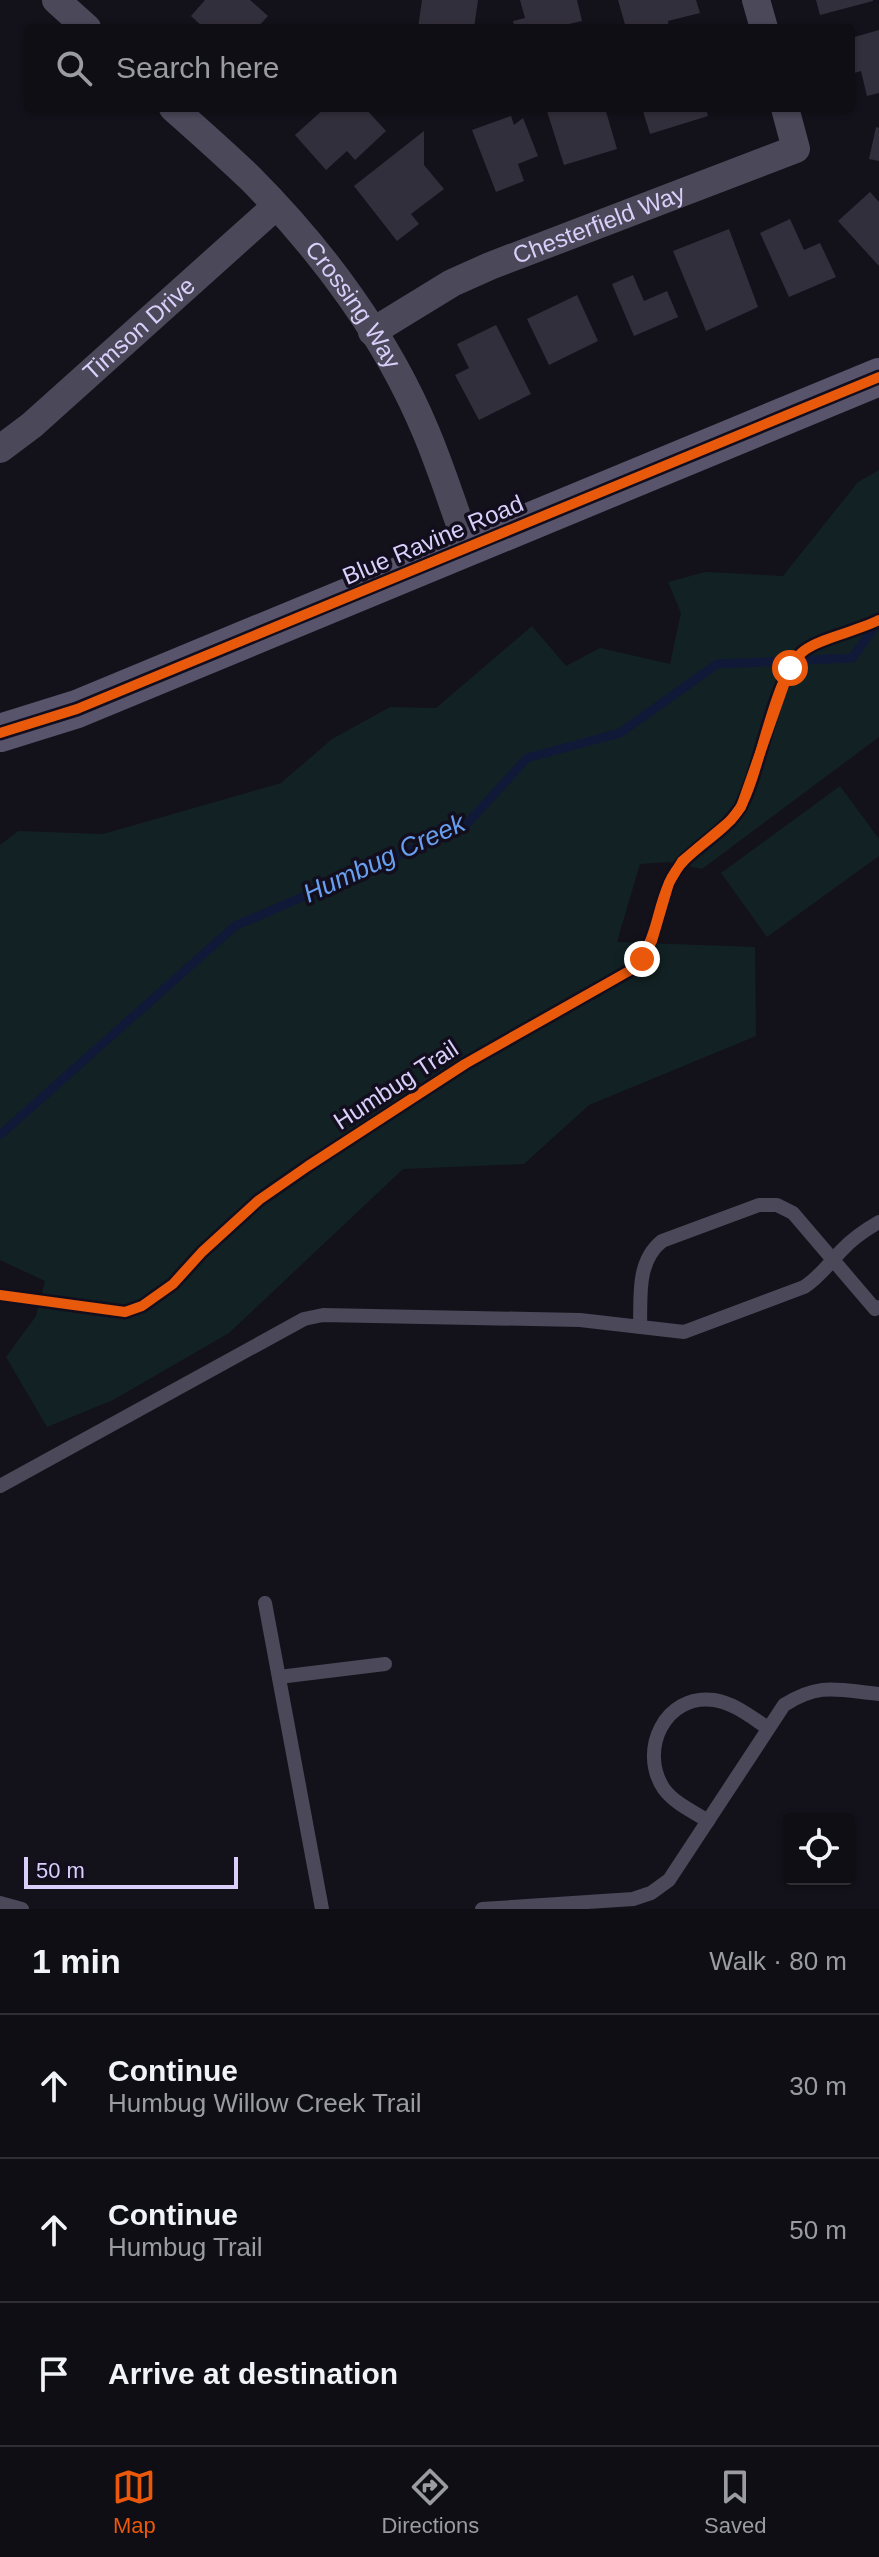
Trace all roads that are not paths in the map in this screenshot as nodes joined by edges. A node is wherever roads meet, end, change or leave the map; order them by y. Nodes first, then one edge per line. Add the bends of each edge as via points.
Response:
1 (56, 0) edge
2 (756, 0) edge
3 (83, 24) edge
4 (763, 24) edge
5 (177, 112) edge
6 (786, 112) edge
7 (276, 206) junction
8 (372, 332) junction
9 (879, 377) edge
10 (0, 449) edge
11 (468, 547) junction
12 (0, 733) edge
13 (879, 1222) edge
14 (834, 1260) junction
15 (879, 1307) edge
16 (640, 1327) junction
17 (0, 1486) edge
18 (265, 1603) dead end
19 (385, 1664) dead end
20 (279, 1677) junction
21 (879, 1694) edge
22 (768, 1728) junction
23 (708, 1821) junction
24 (0, 1903) edge
25 (22, 1909) edge
26 (322, 1909) edge
27 (482, 1909) edge

1 - 3 street
2 - 4 street
5 - 7 street, Crossing Way
6 - 8 street, Chesterfield Way via 796,149 490,266
7 - 8 street, Crossing Way
7 - 10 street, Timson Drive
8 - 11 street, Crossing Way via 426,432
9 - 11 main road, Blue Ravine Road
11 - 12 main road, Blue Ravine Road via 77,709
13 - 14 lane via 857,1235
14 - 15 lane via 875,1309
14 - 16 lane via 804,1287 684,1332
14 - 16 lane via 793,1213 777,1205 759,1205 653,1249 642,1276
16 - 17 lane via 565,1320 323,1315 304,1319
18 - 20 lane
19 - 20 lane
20 - 26 lane
21 - 22 lane via 822,1688 803,1692 784,1705
22 - 23 lane
22 - 23 lane via 731,1705 711,1700 692,1701 664,1721 655,1738 655,1774 673,1799
23 - 27 lane via 669,1880 651,1893 633,1899
24 - 25 lane

